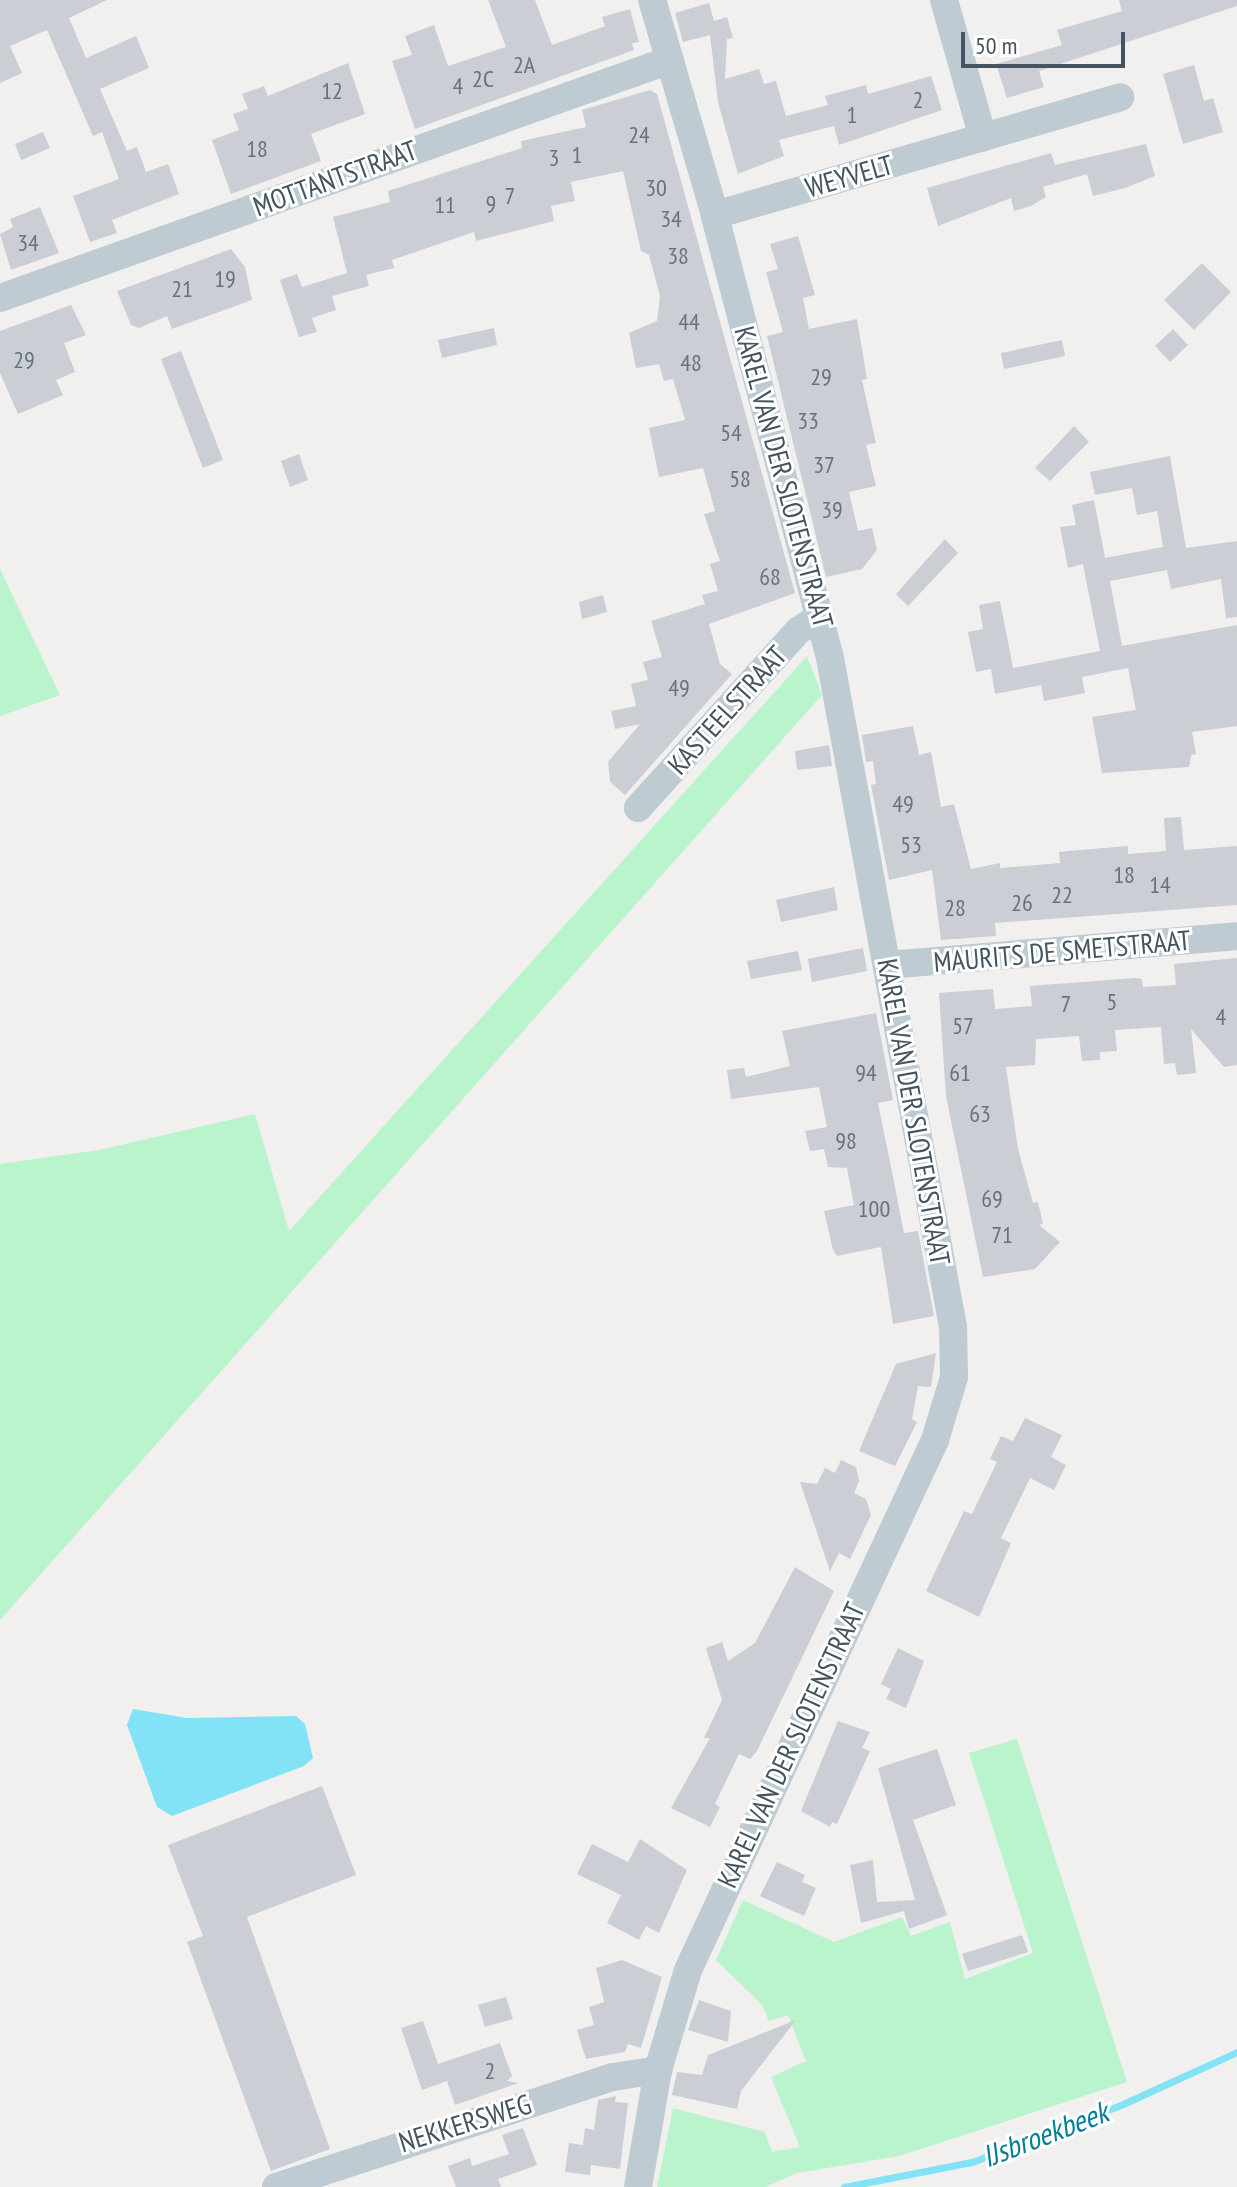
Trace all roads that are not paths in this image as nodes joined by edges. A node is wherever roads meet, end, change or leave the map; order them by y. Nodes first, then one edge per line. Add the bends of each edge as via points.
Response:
1 (652, 0) edge
2 (944, 0) edge
3 (670, 60) junction
4 (1120, 97) dead end
5 (983, 138) junction
6 (715, 215) junction
7 (0, 298) edge
8 (820, 616) junction
9 (638, 808) dead end
10 (1237, 936) edge
11 (887, 965) junction
12 (658, 2070) junction
13 (276, 2187) edge
14 (638, 2187) edge

1 - 3 street, KAREL VAN DER SLOTENSTRAAT
2 - 5 street
3 - 6 street, KAREL VAN DER SLOTENSTRAAT
3 - 7 street, MOTTANTSTRAAT
4 - 5 street, WEYVELT
5 - 6 street, WEYVELT
6 - 8 street, KAREL VAN DER SLOTENSTRAAT
8 - 9 street, KASTEELSTRAAT via 798,631
8 - 11 street, KAREL VAN DER SLOTENSTRAAT
10 - 11 street, MAURITS DE SMETSTRAAT
11 - 12 street, KAREL VAN DER SLOTENSTRAAT via 953,1327 954,1377 935,1440 709,1917
12 - 13 street, NEKKERSWEG via 613,2077
12 - 14 street, KAREL VAN DER SLOTENSTRAAT

